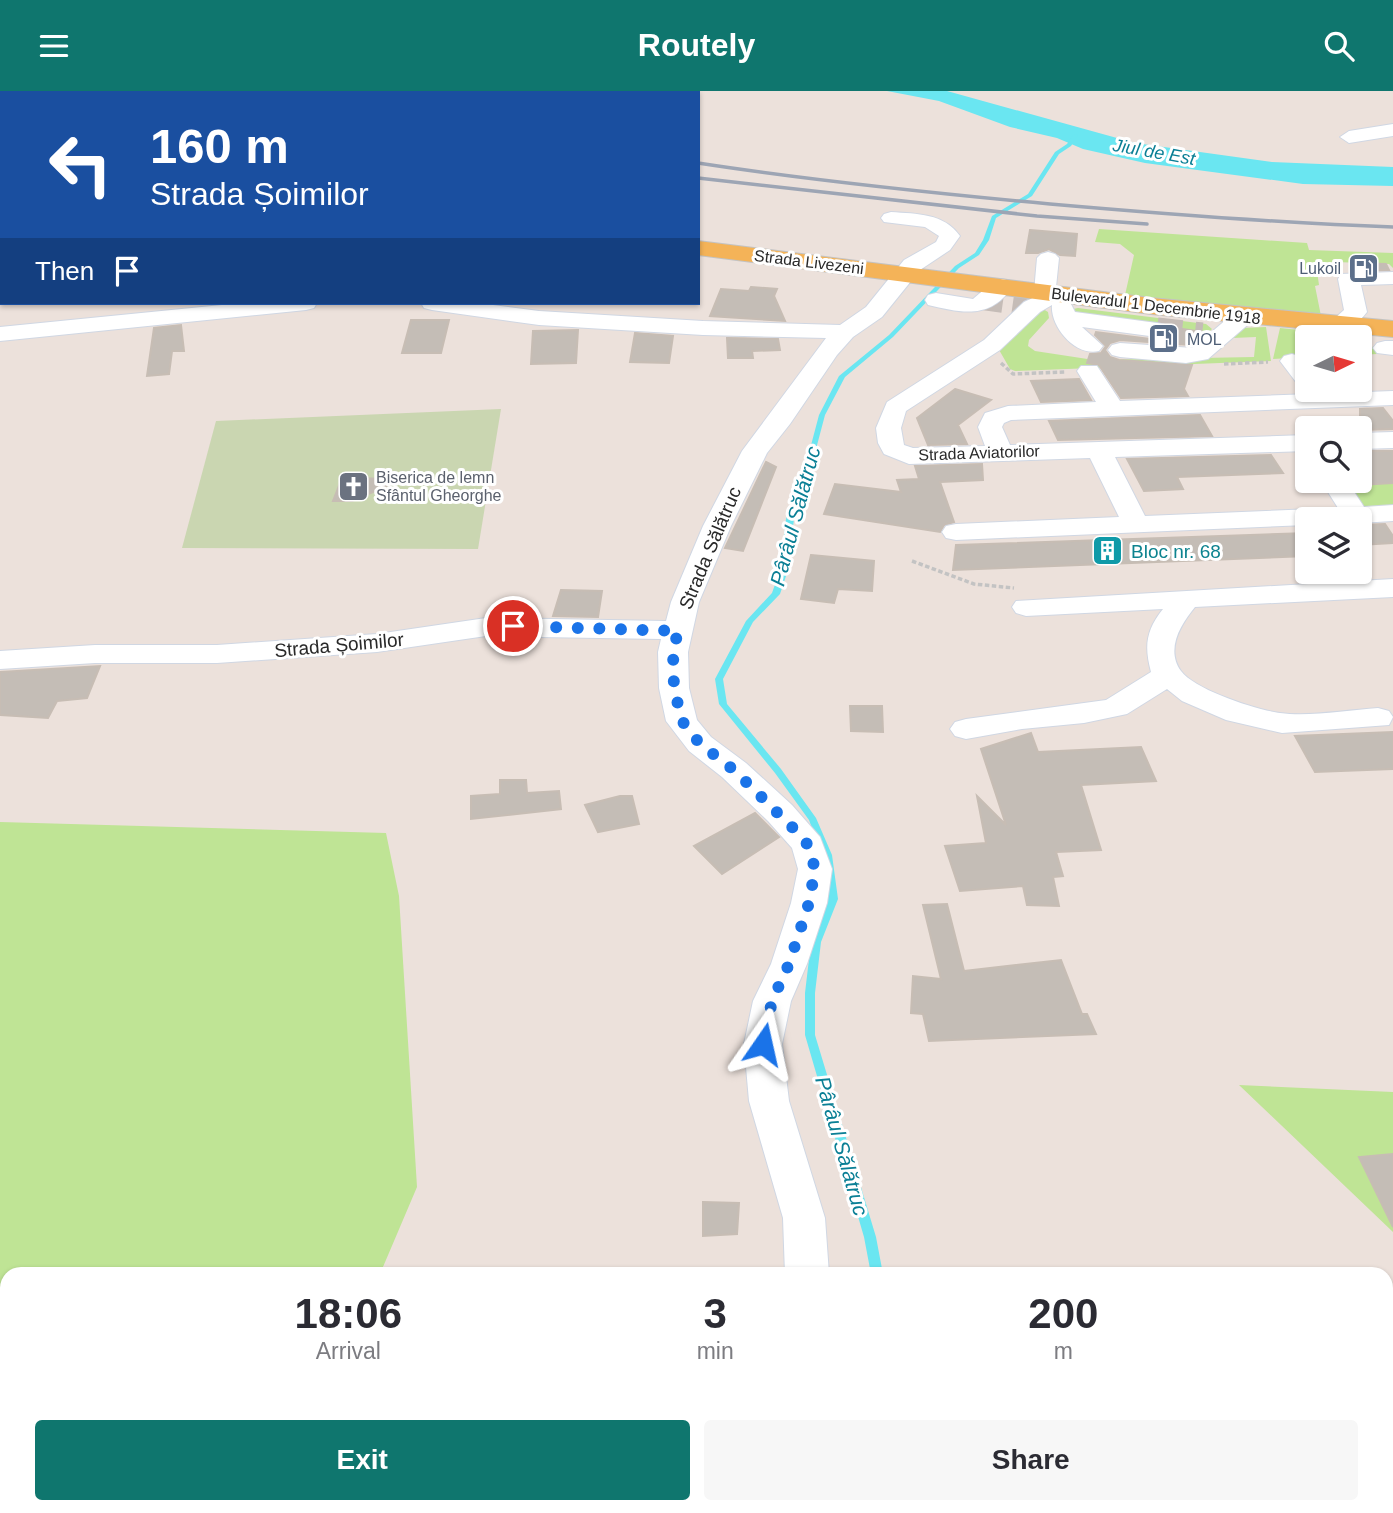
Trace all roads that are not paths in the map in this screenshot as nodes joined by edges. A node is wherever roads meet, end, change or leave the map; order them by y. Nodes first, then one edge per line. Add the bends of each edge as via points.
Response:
1 (1393, 130) edge
2 (1349, 137) dead end
3 (891, 218) dead end
4 (700, 248) edge
5 (1048, 258) dead end
6 (911, 275) junction
7 (993, 285) junction
8 (1382, 287) edge
9 (936, 300) dead end
10 (286, 305) edge
11 (446, 305) edge
12 (1066, 316) junction
13 (1243, 317) junction
14 (1327, 325) edge
15 (1338, 325) edge
16 (845, 332) junction
17 (0, 334) edge
18 (1372, 337) edge
19 (1390, 342) edge
20 (1292, 361) dead end
21 (1295, 365) edge
22 (1089, 371) dead end
23 (1295, 392) edge
24 (1372, 396) edge
25 (1393, 398) edge
26 (1112, 409) junction
27 (1393, 440) edge
28 (1372, 441) edge
29 (1295, 443) edge
30 (1099, 450) junction
31 (1000, 453) junction
32 (1393, 513) edge
33 (1372, 514) edge
34 (1295, 517) edge
35 (1136, 524) junction
36 (956, 532) dead end
37 (1393, 589) edge
38 (1186, 599) junction
39 (1026, 607) dead end
40 (678, 631) junction
41 (0, 660) edge
42 (1167, 675) junction
43 (1378, 718) dead end
44 (966, 729) dead end
45 (807, 1267) edge

1 - 2 street
3 - 6 street, Strada Sălătruc via 933,223 950,236 943,246 912,265
4 - 6 main road, Strada Livezeni
5 - 12 street
6 - 7 main road, Bulevardul 1 Decembrie 1918
6 - 16 street, Strada Sălătruc via 874,312
7 - 9 street via 978,306
7 - 12 main road, Bulevardul 1 Decembrie 1918
8 - 15 street
10 - 17 street
11 - 16 street via 539,318
12 - 13 main road, Bulevardul 1 Decembrie 1918
12 - 13 street via 1186,356 1200,354 1211,336
12 - 31 street, Strada Aviatorilor via 1032,307 992,345 896,407 888,426 890,442 899,454
13 - 14 main road, Bulevardul 1 Decembrie 1918
16 - 40 street, Strada Sălătruc via 755,451 717,526
18 - 19 main road, Bulevardul 1 Decembrie 1918
20 - 21 street
22 - 26 street
23 - 26 street
24 - 25 street
26 - 31 street via 1008,413 994,418 990,427
27 - 28 street
29 - 30 street, Strada Aviatorilor
30 - 31 street, Strada Aviatorilor
30 - 35 street
32 - 33 street
34 - 35 street
35 - 36 street
37 - 38 street
38 - 39 street
38 - 42 street via 1164,626 1160,651
40 - 41 street, Strada Șoimilor via 486,627 377,643 217,655 95,654
40 - 45 street, Strada Sălătruc via 673,652 674,688 682,721 700,744 787,821 808,845 815,869 809,903 772,1001 763,1044 769,1101 804,1218
42 - 43 street via 1193,694 1237,713 1282,723
42 - 44 street via 1116,707

